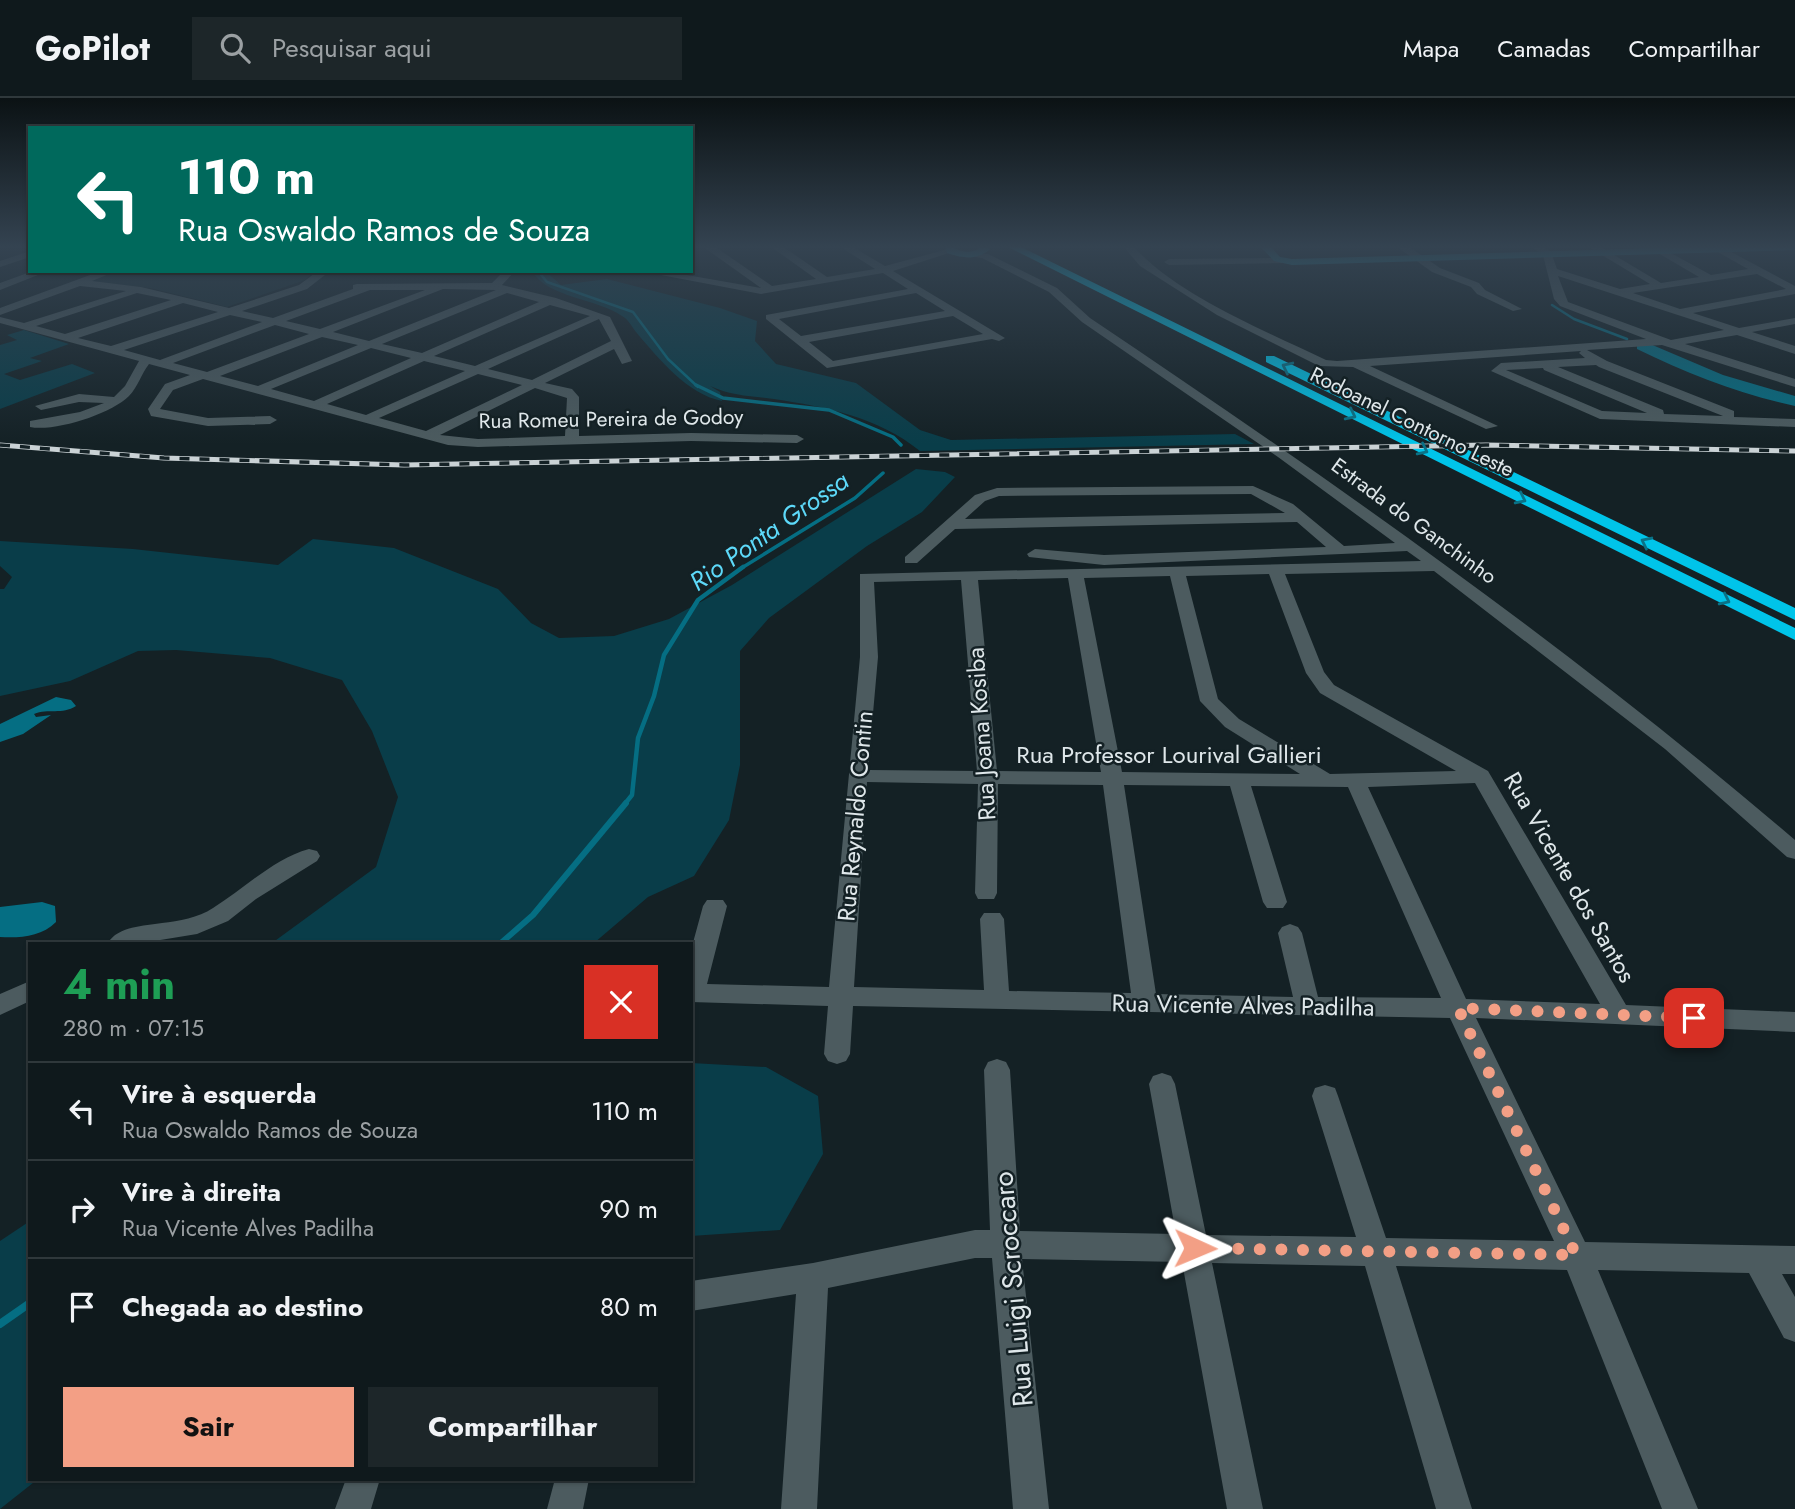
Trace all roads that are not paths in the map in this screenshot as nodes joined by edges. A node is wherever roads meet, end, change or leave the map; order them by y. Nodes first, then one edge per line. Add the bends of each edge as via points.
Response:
1 (71, 312) edge
2 (147, 312) edge
3 (225, 312) edge
4 (237, 312) edge
5 (299, 312) edge
6 (375, 312) edge
7 (447, 312) edge
8 (526, 312) edge
9 (590, 312) edge
10 (798, 312) edge
11 (955, 312) joint
12 (1076, 312) edge
13 (1144, 312) edge
14 (1172, 312) edge
15 (1219, 312) edge
16 (1585, 312) edge
17 (1678, 312) edge
18 (600, 315) junction
19 (0, 320) edge
20 (273, 321) junction
21 (1795, 321) edge
22 (23, 327) junction
23 (1739, 332) junction
24 (319, 333) junction
25 (1216, 333) dead end
26 (65, 338) junction
27 (799, 340) junction
28 (1667, 342) junction
29 (617, 343) junction
30 (371, 345) junction
31 (1574, 346) junction
32 (112, 350) junction
33 (1795, 350) edge
34 (1253, 351) dead end
35 (425, 358) junction
36 (148, 359) junction
37 (626, 360) dead end
38 (1596, 361) junction
39 (162, 363) junction
40 (1355, 364) junction
41 (1543, 365) junction
42 (477, 370) junction
43 (205, 375) junction
44 (536, 383) junction
45 (1795, 383) edge
46 (259, 390) junction
47 (115, 400) junction
48 (315, 405) junction
49 (41, 406) dead end
50 (1667, 417) junction
51 (367, 419) junction
52 (1744, 420) junction
53 (270, 421) dead end
54 (1795, 423) edge
55 (35, 424) dead end
56 (1491, 426) dead end
57 (425, 436) junction
58 (797, 439) dead end
59 (572, 441) junction
60 (1299, 517) junction
61 (953, 524) junction
62 (1404, 541) junction
63 (1355, 547) junction
64 (1035, 554) dead end
65 (911, 560) dead end
66 (1438, 566) junction
67 (1276, 571) junction
68 (1177, 573) junction
69 (969, 575) junction
70 (1076, 576) junction
71 (1795, 615) edge
72 (1795, 635) edge
73 (857, 776) junction
74 (1481, 776) junction
75 (988, 779) junction
76 (1113, 780) junction
77 (1239, 781) junction
78 (1326, 781) junction
79 (1355, 781) junction
80 (1795, 852) edge
81 (309, 856) dead end
82 (986, 893) dead end
83 (1275, 902) dead end
84 (715, 906) dead end
85 (992, 919) dead end
86 (1290, 933) dead end
87 (122, 942) edge
88 (693, 989) edge
89 (28, 991) edge
90 (693, 993) edge
91 (841, 994) junction
92 (997, 998) junction
93 (1145, 1004) junction
94 (0, 1005) edge
95 (1308, 1007) junction
96 (1458, 1008) junction
97 (1619, 1015) junction
98 (1795, 1022) edge
99 (838, 1054) dead end
100 (997, 1070) dead end
101 (1162, 1084) dead end
102 (1325, 1097) dead end
103 (1006, 1245) junction
104 (1195, 1248) junction
105 (1376, 1252) junction
106 (1576, 1255) junction
107 (1757, 1259) junction
108 (1795, 1260) edge
109 (813, 1277) junction
110 (693, 1296) edge
111 (1795, 1327) edge
112 (362, 1481) edge
113 (572, 1481) edge
114 (353, 1509) edge
115 (565, 1509) edge
116 (799, 1509) edge
117 (1031, 1509) edge
118 (1245, 1509) edge
119 (1454, 1509) edge
120 (1680, 1509) edge

1 - 22 street
2 - 26 street
3 - 32 street
4 - 20 street
5 - 20 street
6 - 24 street
7 - 30 street
8 - 35 street
9 - 18 street
10 - 27 street via 770,317
11 - 27 street
11 - 27 street via 999,338 831,365
12 - 62 street, Estrada do Ganchinho
13 -> 72 highway, Rodoanel Contorno Leste
14 - 25 highway
15 - 40 street via 1323,363
16 - 28 street
17 - 23 street
18 - 29 street
18 - 42 street
19 - 22 street, Rua Romeu Pereira de Godoy
20 - 24 street
20 - 39 street
21 - 23 street
22 - 26 street, Rua Romeu Pereira de Godoy
23 - 28 street
23 - 33 street
24 - 30 street
24 - 43 street
26 - 32 street, Rua Romeu Pereira de Godoy
28 - 31 street
28 - 45 street
29 - 37 street
29 - 44 street
30 - 35 street
30 - 46 street
31 - 38 street
31 - 40 street
32 - 36 street, Rua Romeu Pereira de Godoy
71 -> 34 highway, Rodoanel Contorno Leste
35 - 42 street
35 - 48 street
36 - 39 street, Rua Romeu Pereira de Godoy
36 - 47 street via 127,391
38 - 41 street
38 - 52 street
39 - 43 street, Rua Romeu Pereira de Godoy
40 - 56 street
41 - 50 street
41 - 50 street via 1497,371 1601,415
42 - 44 street
42 - 51 street
43 - 46 street, Rua Romeu Pereira de Godoy
43 - 53 street via 169,387 154,409 156,413 208,422
44 - 57 street
44 - 59 street via 572,394
46 - 48 street, Rua Romeu Pereira de Godoy
47 - 49 street via 79,398
47 - 55 street via 75,416
48 - 51 street, Rua Romeu Pereira de Godoy
50 - 52 street
51 - 57 street, Rua Romeu Pereira de Godoy
52 - 54 street
57 - 59 street, Rua Romeu Pereira de Godoy via 478,443
58 - 59 street, Rua Romeu Pereira de Godoy
60 - 61 street
60 - 61 street via 1264,493 1239,488 997,492 980,498
60 - 63 street
61 - 65 street
62 - 63 street
62 - 66 street, Estrada do Ganchinho
63 - 64 street via 1092,560
66 - 67 street
66 - 80 street, Estrada do Ganchinho via 1672,745
67 - 68 street
67 - 74 street, Rua Vicente dos Santos via 1315,673 1328,688
68 - 70 street
68 - 78 street via 1209,701 1232,723
69 - 70 street
69 - 73 street, Rua Reynaldo Contin via 866,578 869,657
69 - 75 street, Rua Joana Kosiba
70 - 76 street
73 - 75 street, Rua Professor Lourival Gallieri
73 - 91 street, Rua Reynaldo Contin
74 - 79 street, Rua Professor Lourival Gallieri
74 - 97 street, Rua Vicente dos Santos
75 - 76 street, Rua Professor Lourival Gallieri
75 - 82 street, Rua Joana Kosiba
76 - 77 street, Rua Professor Lourival Gallieri
76 - 93 street
77 - 78 street, Rua Professor Lourival Gallieri
77 - 83 street
78 - 79 street, Rua Professor Lourival Gallieri
79 - 96 street
81 - 87 street via 220,915 189,928 133,936
84 - 88 street
85 - 92 street
86 - 95 street
89 - 94 street
90 - 91 street, Rua Vicente Alves Padilha
91 - 92 street, Rua Vicente Alves Padilha
91 - 99 street, Rua Reynaldo Contin
92 - 93 street, Rua Vicente Alves Padilha
93 - 95 street, Rua Vicente Alves Padilha
95 - 96 street, Rua Vicente Alves Padilha
96 - 97 street, Rua Vicente Alves Padilha
96 - 106 street
97 - 98 street, Rua Vicente Alves Padilha
100 - 103 street, Rua Luigi Scroccaro
101 - 104 street
102 - 105 street
103 - 104 street
103 - 109 street via 975,1244
103 - 117 street, Rua Luigi Scroccaro
104 - 105 street
104 - 118 street
105 - 106 street
105 - 119 street
106 - 107 street
106 - 120 street
107 - 108 street
107 - 111 street
109 - 110 street
109 - 116 street
112 - 114 street
113 - 115 street

